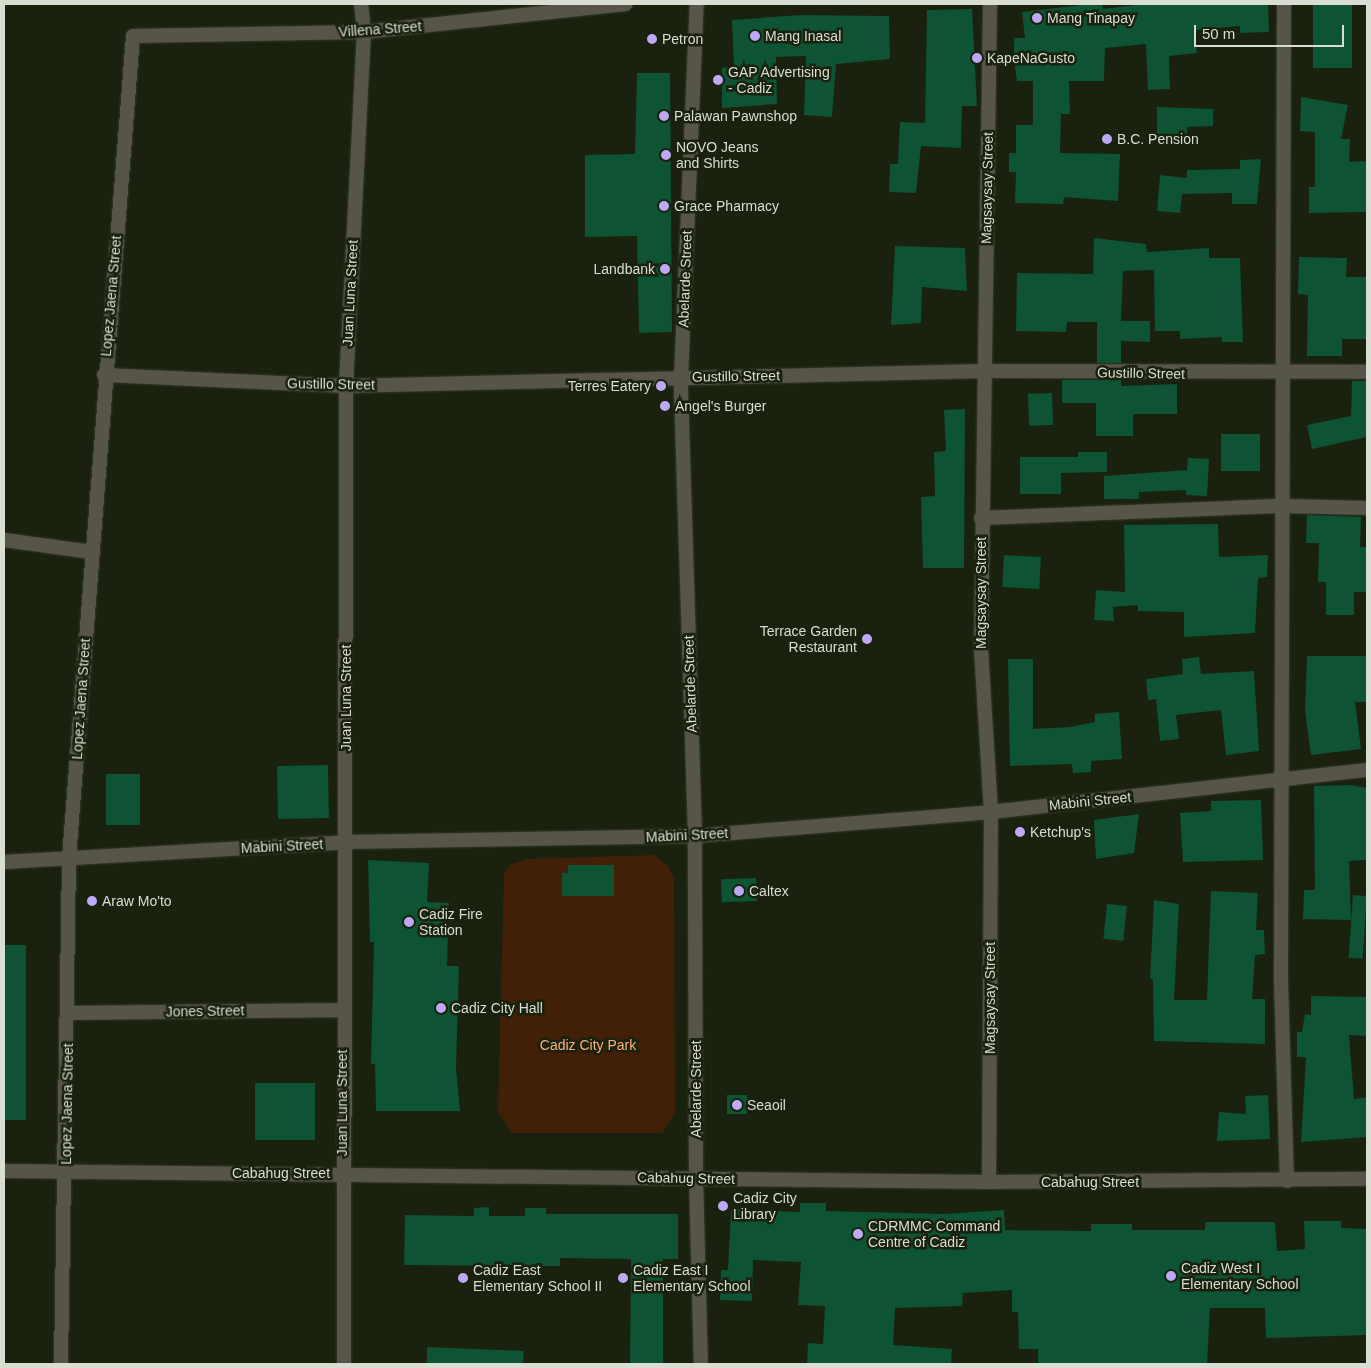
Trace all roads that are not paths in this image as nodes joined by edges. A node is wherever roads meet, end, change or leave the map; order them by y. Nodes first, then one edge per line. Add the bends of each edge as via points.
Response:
1 (361, 4) edge
2 (626, 4) edge
3 (697, 4) edge
4 (990, 4) edge
5 (1284, 4) edge
6 (364, 32) junction
7 (132, 36) joint
8 (986, 371) junction
9 (1367, 372) edge
10 (104, 375) junction
11 (1282, 375) junction
12 (681, 378) junction
13 (346, 386) junction
14 (1284, 506) junction
15 (1367, 508) edge
16 (981, 518) junction
17 (4, 540) edge
18 (92, 552) junction
19 (1367, 770) edge
20 (1282, 780) junction
21 (991, 812) junction
22 (695, 836) junction
23 (346, 842) junction
24 (69, 858) junction
25 (4, 862) edge
26 (342, 1010) junction
27 (68, 1013) junction
28 (4, 1171) edge
29 (66, 1173) junction
30 (342, 1173) junction
31 (696, 1178) junction
32 (1367, 1179) edge
33 (1287, 1181) junction
34 (989, 1182) junction
35 (61, 1364) edge
36 (344, 1364) edge
37 (701, 1364) edge

1 - 6 street, Juan Luna Street
2 - 6 street, Villena Street
3 - 12 street, Abelarde Street
4 - 8 street, Magsaysay Street
5 - 11 street
6 - 7 street, Villena Street
6 - 13 street, Juan Luna Street
7 - 10 street, Lopez Jaena Street
8 - 11 street, Gustillo Street
8 - 12 street, Gustillo Street
8 - 16 street, Magsaysay Street
9 - 11 street, Gustillo Street
10 - 13 street, Gustillo Street
10 - 18 street, Lopez Jaena Street
11 - 14 street
12 - 13 street, Gustillo Street
12 - 22 street, Abelarde Street
13 - 23 street, Juan Luna Street
14 - 15 street
14 - 16 street
14 - 20 street
16 - 21 street, Magsaysay Street via 980,648
17 - 18 street
18 - 24 street, Lopez Jaena Street
19 - 20 street, Mabini Street
20 - 21 street, Mabini Street
20 - 33 street via 1281,981
21 - 22 street, Mabini Street
21 - 34 street, Magsaysay Street
22 - 23 street, Mabini Street
22 - 31 street, Abelarde Street
23 - 24 street, Mabini Street
23 - 26 street, Juan Luna Street
24 - 25 street, Mabini Street
24 - 27 street, Lopez Jaena Street
26 - 27 street, Jones Street
26 - 30 street, Juan Luna Street
27 - 29 street, Lopez Jaena Street
28 - 29 street, Cabahug Street
29 - 30 street, Cabahug Street
29 - 35 street, Lopez Jaena Street
30 - 31 street, Cabahug Street
30 - 36 street, Juan Luna Street
31 - 34 street, Cabahug Street
31 - 37 street, Abelarde Street
32 - 33 street, Cabahug Street
33 - 34 street, Cabahug Street

